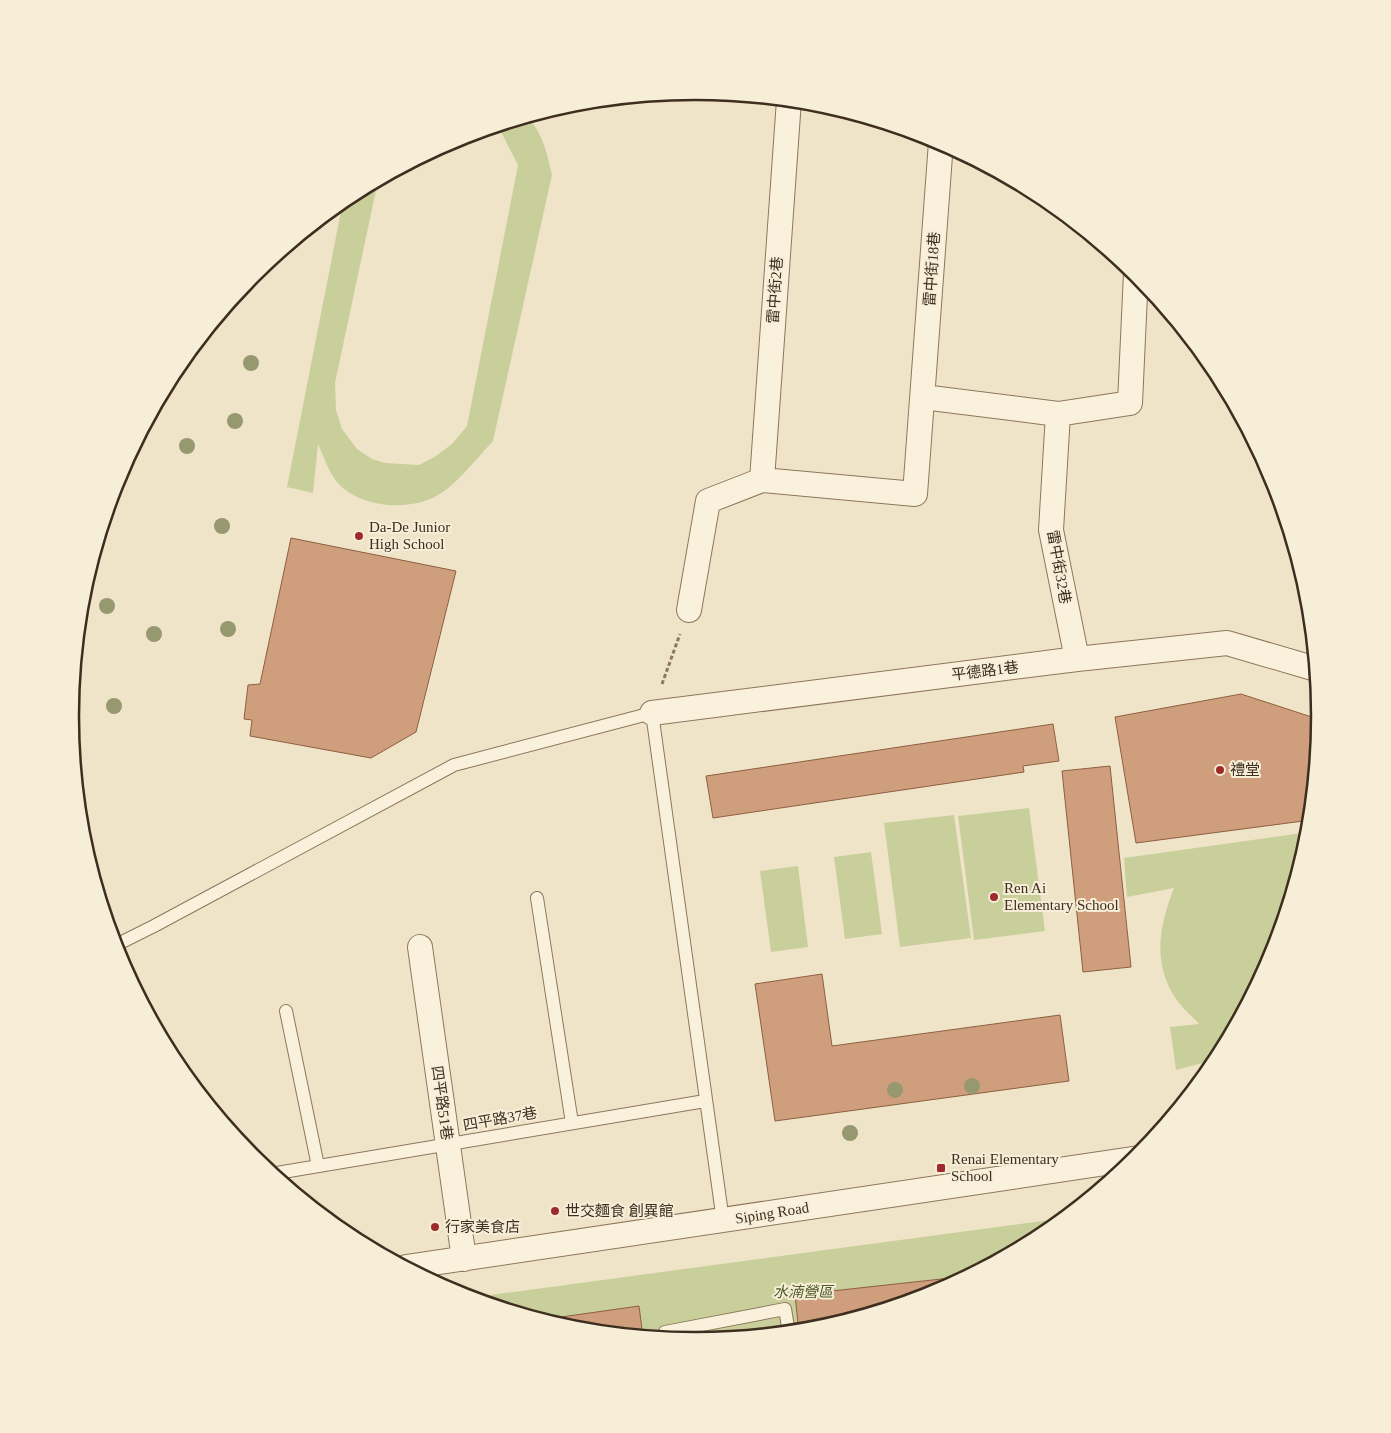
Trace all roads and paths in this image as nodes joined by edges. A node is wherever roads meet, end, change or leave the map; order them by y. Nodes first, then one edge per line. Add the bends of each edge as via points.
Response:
1 (788, 107) edge
2 (940, 151) edge
3 (1135, 284) edge
4 (923, 397) junction
5 (1058, 414) junction
6 (762, 480) junction
7 (689, 610) joint
8 (1077, 659) junction
9 (1310, 667) edge
10 (652, 713) junction
11 (537, 898) dead end
12 (122, 942) edge
13 (420, 947) dead end
14 (286, 1011) dead end
15 (705, 1101) junction
16 (572, 1123) junction
17 (448, 1144) junction
18 (1124, 1160) edge
19 (318, 1166) junction
20 (281, 1172) edge
21 (723, 1221) junction
22 (464, 1260) junction
23 (415, 1266) edge
24 (788, 1326) edge
25 (665, 1332) edge

1 - 6 street, 雷中街2巷
2 - 4 street, 雷中街18巷
3 - 5 street via 1130,402
4 - 5 street
4 - 6 street via 915,494
5 - 8 street, 雷中街32巷 via 1051,530
6 - 7 street via 708,501
7 - 10 path
8 - 9 street, 平德路1巷 via 1227,643
8 - 10 street, 平德路1巷
10 - 12 lane via 454,764
10 - 15 lane
11 - 16 lane
13 - 17 street, 四平路51巷
14 - 19 lane
15 - 16 lane, 四平路37巷
15 - 21 lane
16 - 17 lane, 四平路37巷
17 - 19 lane, 四平路37巷
17 - 22 street, 四平路51巷
18 - 21 street, Siping Road
19 - 20 lane, 四平路37巷
21 - 22 street, Siping Road
22 - 23 street, Siping Road
24 - 25 lane via 784,1309

